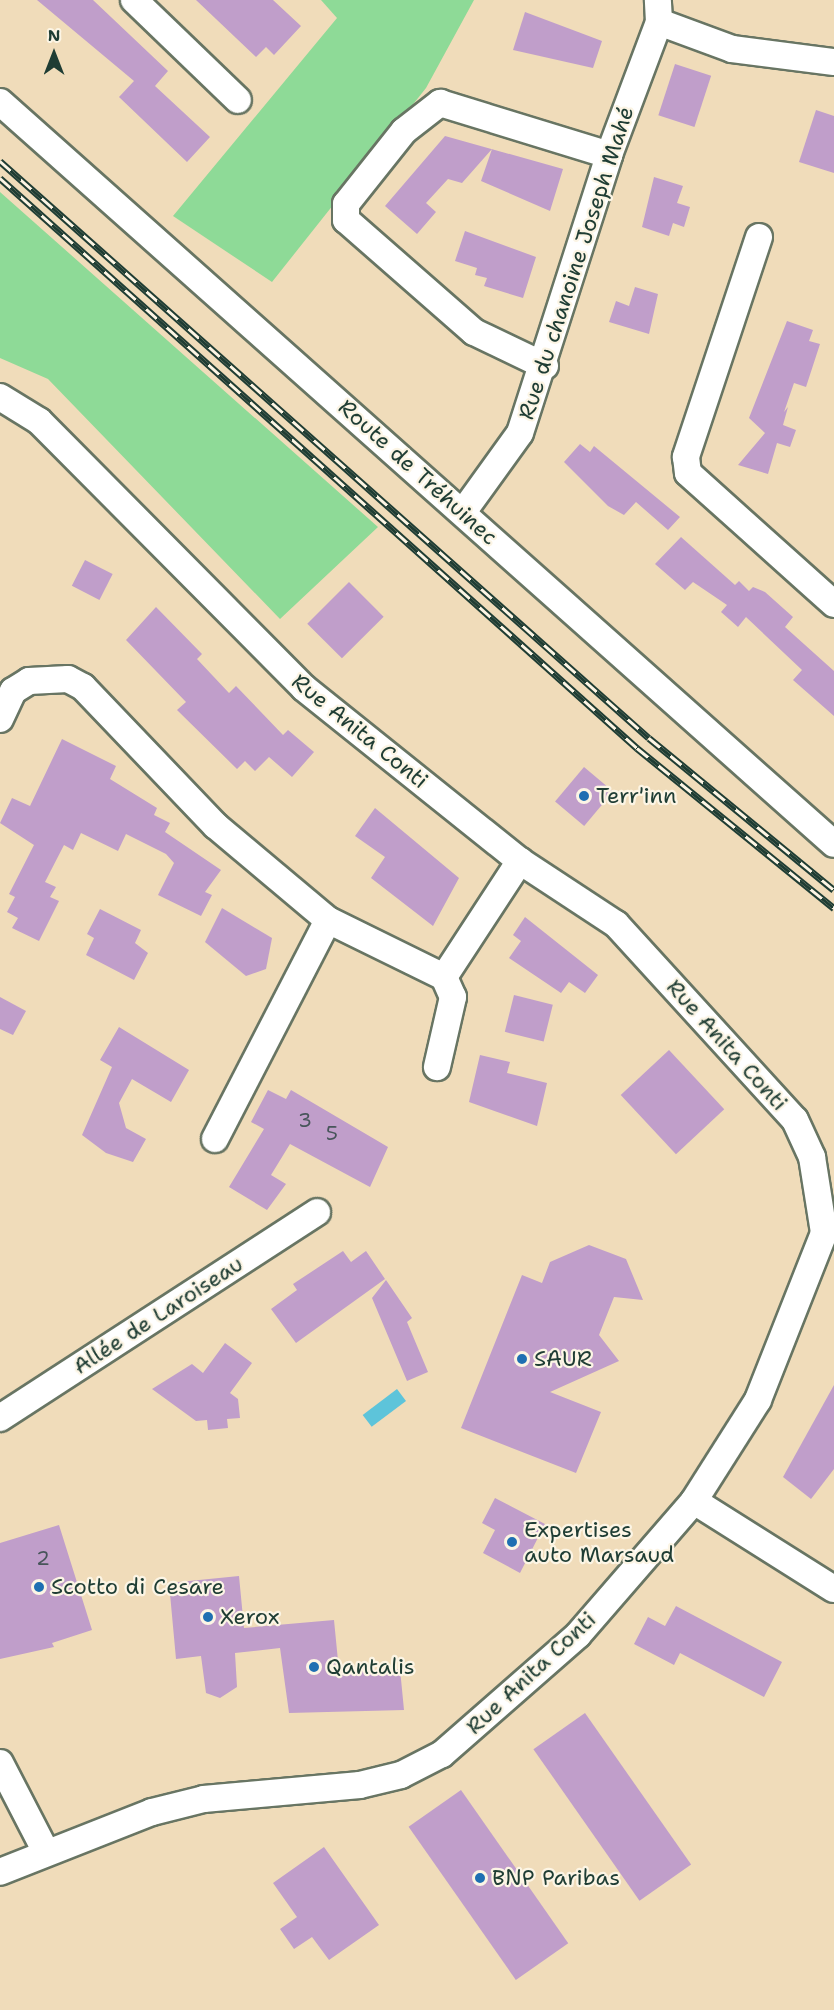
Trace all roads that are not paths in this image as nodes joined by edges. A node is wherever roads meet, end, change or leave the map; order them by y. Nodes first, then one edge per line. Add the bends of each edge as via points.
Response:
1 (134, 0) edge
2 (658, 11) edge
3 (834, 62) edge
4 (238, 100) dead end
5 (0, 102) edge
6 (609, 155) junction
7 (759, 237) dead end
8 (545, 366) junction
9 (0, 397) edge
10 (464, 512) junction
11 (834, 604) edge
12 (0, 718) edge
13 (830, 832) edge
14 (520, 861) junction
15 (328, 920) junction
16 (444, 977) junction
17 (437, 1067) dead end
18 (215, 1139) dead end
19 (317, 1212) dead end
20 (829, 1234) edge
21 (0, 1418) edge
22 (694, 1501) junction
23 (834, 1589) edge
24 (0, 1763) edge
25 (45, 1850) junction
26 (0, 1872) edge

1 - 4 street
2 - 3 street via 732,49
2 - 6 street, Rue du chanoine Joseph Mahé
5 - 10 street, Route de Tréhuinec
6 - 8 street, Rue du chanoine Joseph Mahé
6 - 8 street via 440,103 404,131 346,204 346,220 474,332
7 - 11 street via 686,457 688,473
8 - 10 street, Rue du chanoine Joseph Mahé via 520,433
9 - 14 street, Rue Anita Conti via 39,421 304,688
10 - 13 street, Route de Tréhuinec
12 - 15 street via 13,691 29,681 58,678 83,687 216,826
14 - 16 street
14 - 20 street, Rue Anita Conti via 616,924 780,1100 812,1156
15 - 16 street
15 - 18 street
16 - 17 street via 453,997
19 - 21 street, Allée de Laroiseau
20 - 22 street, Rue Anita Conti via 758,1401
22 - 23 street
22 - 25 street, Rue Anita Conti via 578,1635 442,1754 401,1775 360,1785 204,1799
24 - 25 street
25 - 26 street, Rue Anita Conti

